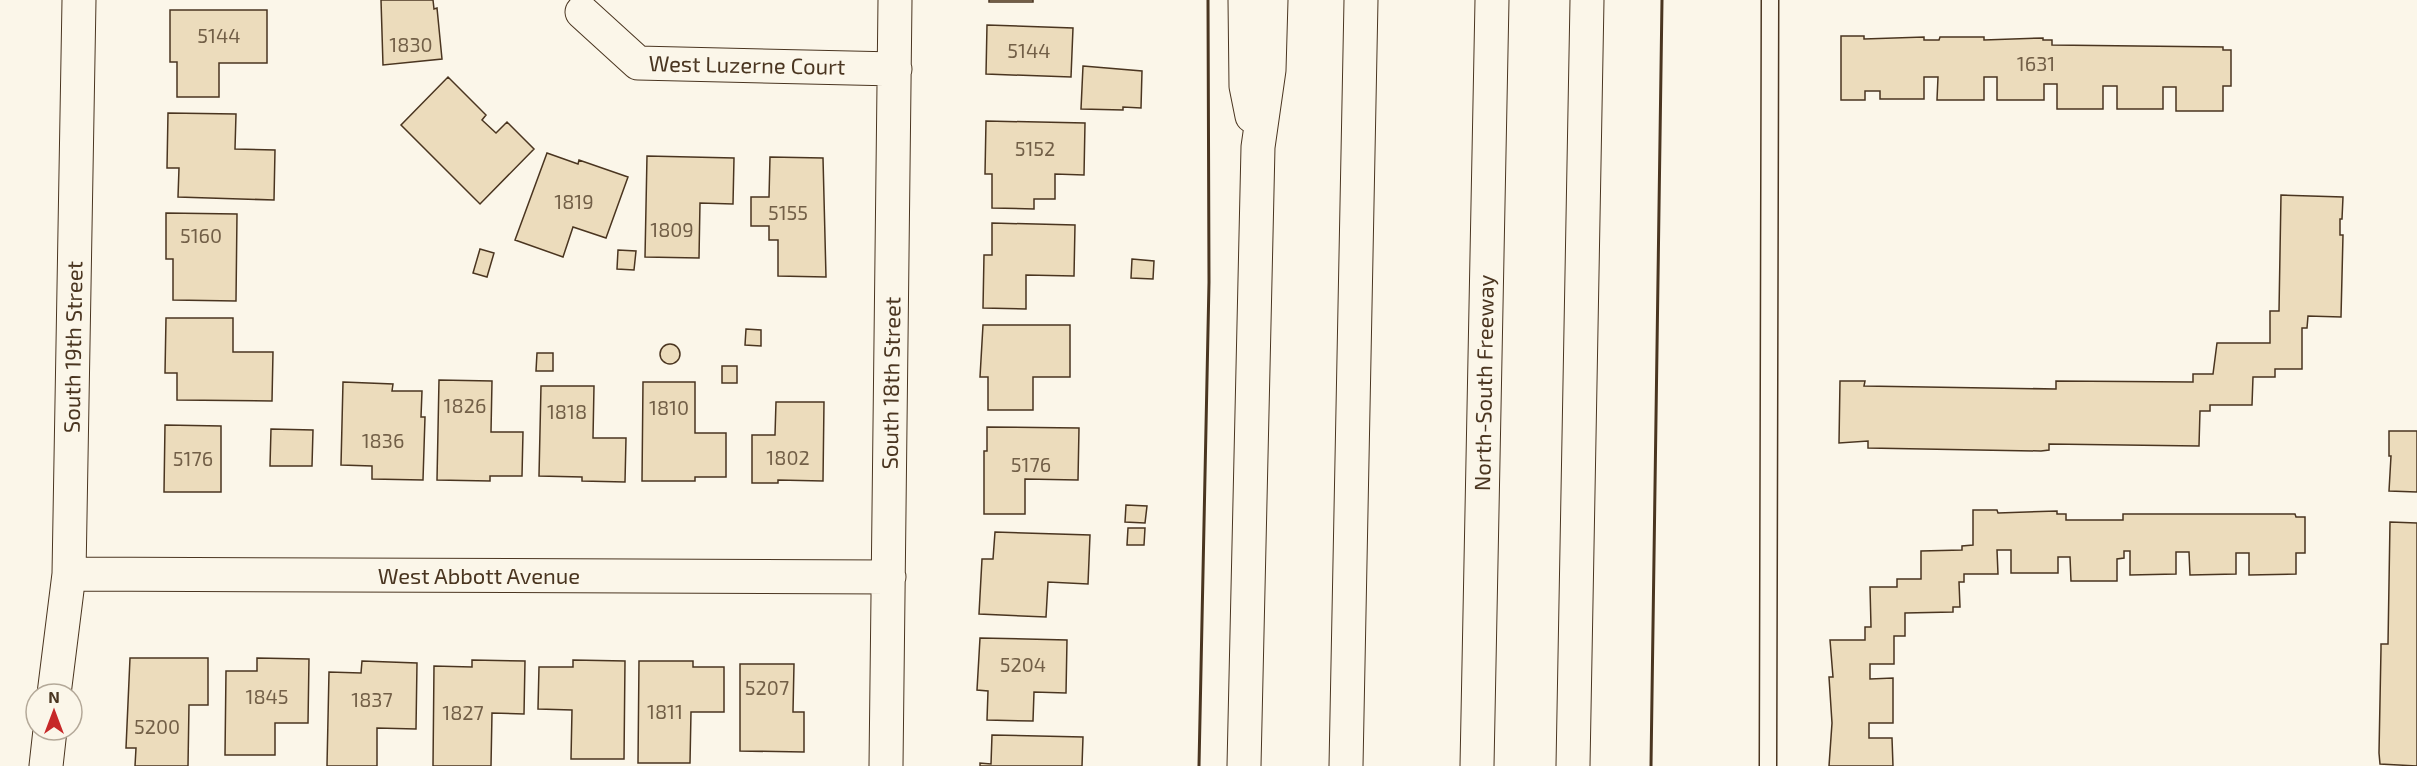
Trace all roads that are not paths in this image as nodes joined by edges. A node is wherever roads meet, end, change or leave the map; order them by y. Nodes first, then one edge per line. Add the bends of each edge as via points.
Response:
1 (79, 0) edge
2 (895, 0) edge
3 (1245, 0) edge
4 (1271, 0) edge
5 (1361, 0) edge
6 (1492, 0) edge
7 (1587, 0) edge
8 (1770, 0) edge
9 (582, 12) dead end
10 (895, 69) junction
11 (1258, 147) junction
12 (69, 574) junction
13 (889, 577) junction
14 (56, 682) edge
15 (49, 742) edge
16 (1573, 765) edge
17 (46, 766) edge
18 (886, 766) edge
19 (1244, 766) edge
20 (1346, 766) edge
21 (1477, 766) edge
22 (1768, 766) edge

1 - 12 main road, South 19th Street
2 - 10 main road, South 18th Street
3 - 11 main road via 1246,86
4 - 11 main road via 1269,70
5 - 20 main road
6 - 21 main road, North-South Freeway
7 - 16 main road
8 - 22 lane
9 - 10 main road, West Luzerne Court via 638,63
10 - 13 main road, South 18th Street
11 - 19 main road
12 - 13 main road, West Abbott Avenue
12 - 14 main road, South 19th Street
13 - 18 main road, South 18th Street
15 - 17 main road

